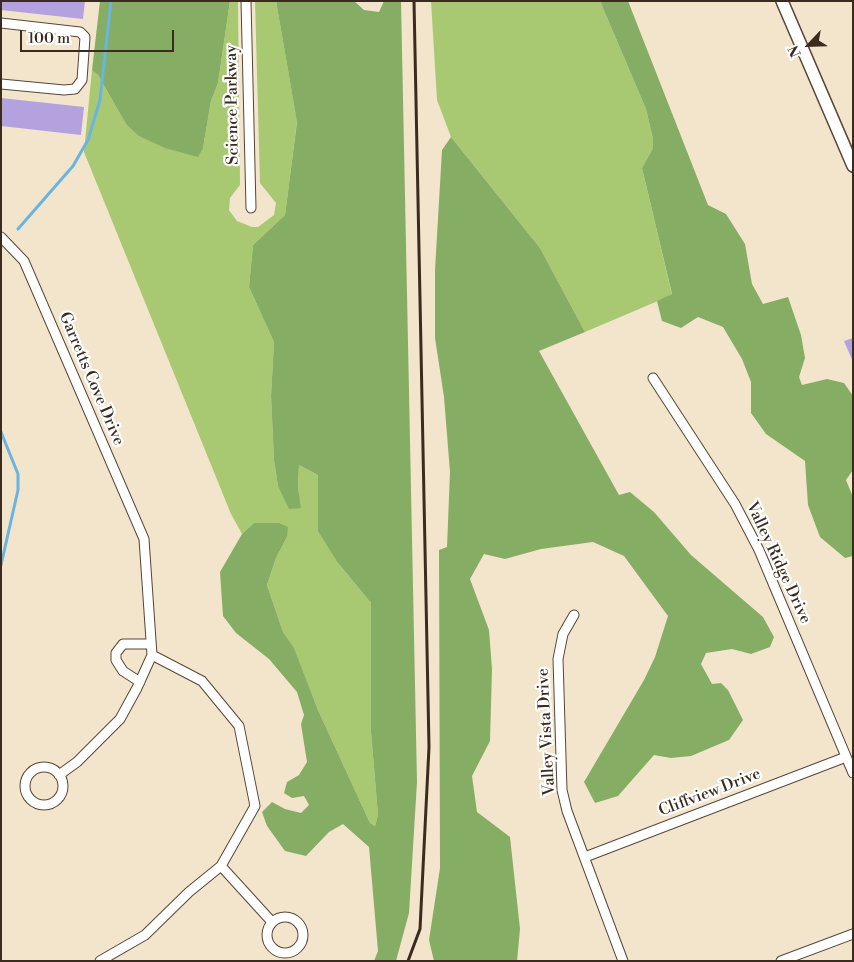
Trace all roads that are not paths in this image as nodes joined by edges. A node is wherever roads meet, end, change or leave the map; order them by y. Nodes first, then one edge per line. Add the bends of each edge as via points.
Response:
1 (246, 1) edge
2 (782, 1) edge
3 (1, 23) edge
4 (1, 84) edge
5 (853, 166) edge
6 (251, 208) dead end
7 (1, 237) edge
8 (653, 378) dead end
9 (574, 614) dead end
10 (151, 644) junction
11 (152, 655) junction
12 (140, 682) junction
13 (846, 756) junction
14 (853, 773) edge
15 (59, 775) junction
16 (585, 857) junction
17 (221, 866) junction
18 (272, 922) junction
19 (853, 934) edge
20 (100, 961) edge
21 (623, 961) edge
22 (781, 961) edge

1 - 6 street, Science Parkway
2 - 5 street
3 - 4 street via 80,32 85,37 82,80 75,89
7 - 10 street, Garretts Cove Drive via 24,261 144,538
8 - 13 street, Valley Ridge Drive via 735,504 759,550
9 - 16 street, Valley Vista Drive via 563,634 558,659 562,790
10 - 11 street, Garretts Cove Drive
10 - 12 street via 124,644 116,653 123,672
11 - 12 street
11 - 17 street via 202,681 239,726 255,806
12 - 15 street via 120,719 77,762
13 - 14 street, Valley Ridge Drive
13 - 16 street, Cliffview Drive
15 - 15 street via 61,793 52,802 39,804 29,797 25,786 33,770 50,768
16 - 21 street, Valley Vista Drive
17 - 18 street
17 - 20 street via 145,934
18 - 18 street via 267,933 270,945 285,953 296,949 303,933 298,923 288,917
19 - 22 street

